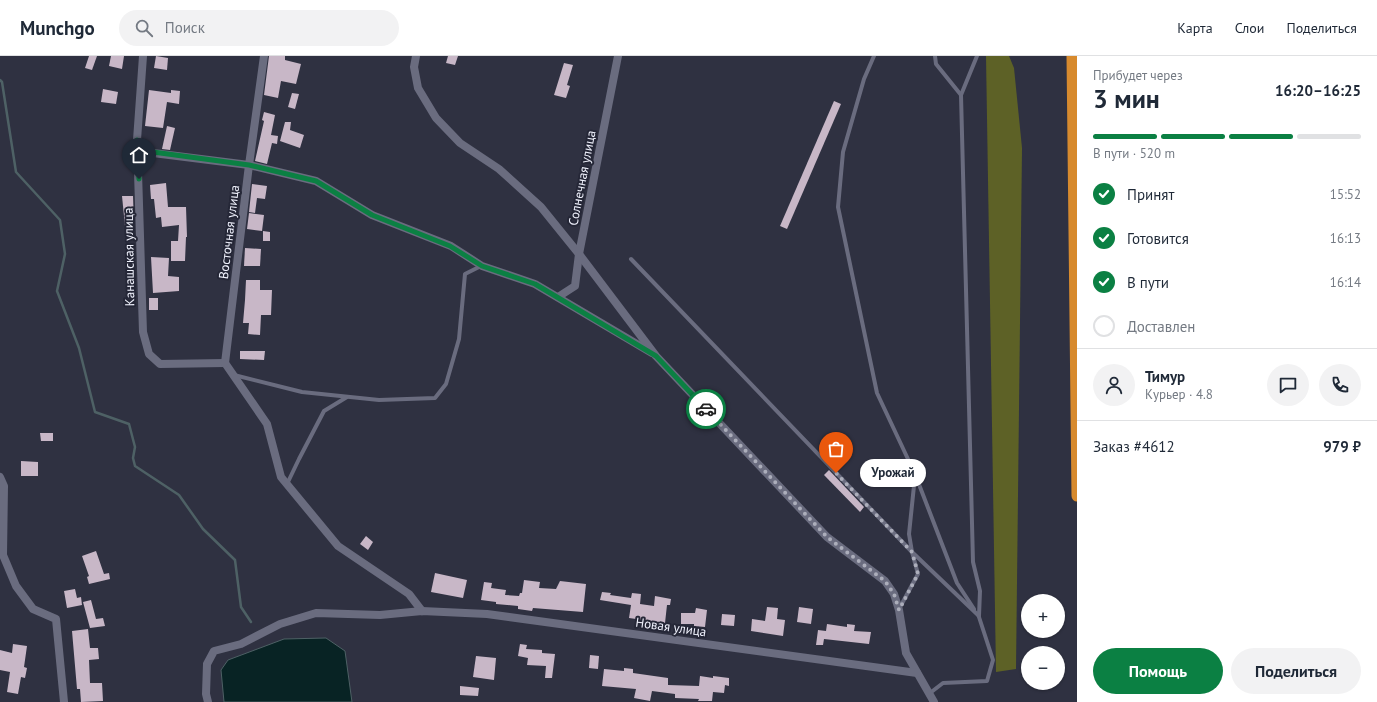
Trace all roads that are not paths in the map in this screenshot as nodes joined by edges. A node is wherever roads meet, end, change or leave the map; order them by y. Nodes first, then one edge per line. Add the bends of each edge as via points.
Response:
1 (143, 56) edge
2 (264, 56) edge
3 (416, 56) edge
4 (618, 56) edge
5 (874, 56) edge
6 (935, 56) edge
7 (977, 56) edge
8 (1072, 56) edge
9 (961, 96) junction
10 (137, 140) junction
11 (249, 165) junction
12 (579, 254) junction
13 (631, 259) dead end
14 (482, 266) junction
15 (558, 297) junction
16 (656, 356) junction
17 (225, 363) junction
18 (234, 375) junction
19 (347, 397) junction
20 (915, 474) junction
21 (0, 476) edge
22 (287, 484) junction
23 (1077, 496) edge
24 (912, 552) junction
25 (899, 610) junction
26 (422, 611) junction
27 (979, 616) junction
28 (917, 673) junction
29 (930, 693) junction
30 (64, 702) edge
31 (208, 702) edge
32 (934, 702) edge

1 - 10 street, Канашская улица
2 - 11 street, Восточная улица
3 - 12 street via 414,67 418,88 436,118 460,143 499,169 541,207
4 - 12 street, Солнечная улица
5 - 20 lane via 864,79 843,152 838,208 877,393
6 - 9 lane via 936,64
7 - 9 lane
8 - 23 highway
9 - 27 lane via 973,562 980,591
10 - 11 street via 153,152
10 - 17 street, Канашская улица via 143,332 149,354 160,364
11 - 14 street via 316,181 372,215 450,246
11 - 17 street, Восточная улица
12 - 15 street, Солнечная улица via 574,286
12 - 16 street
13 - 24 lane
14 - 15 street via 535,284
14 - 19 lane via 465,274 459,339 446,384 434,398 379,400
15 - 16 street
16 - 25 street via 827,537 885,581 894,594
17 - 18 street
18 - 19 lane via 302,392
18 - 22 street via 267,424 281,477
19 - 22 lane via 324,411
20 - 24 lane via 909,534
20 - 27 lane via 957,583
21 - 30 street via 4,486 3,555 16,586 33,609 56,619
22 - 26 street via 338,546 409,594
24 - 25 lane via 918,574
24 - 27 lane
25 - 28 street via 906,653
26 - 28 street, Новая улица via 487,614
26 - 31 street, Новая улица via 380,615 316,613 280,624 241,644 214,650 207,664
27 - 29 lane via 993,660 987,681 943,683
28 - 29 street
29 - 32 street

